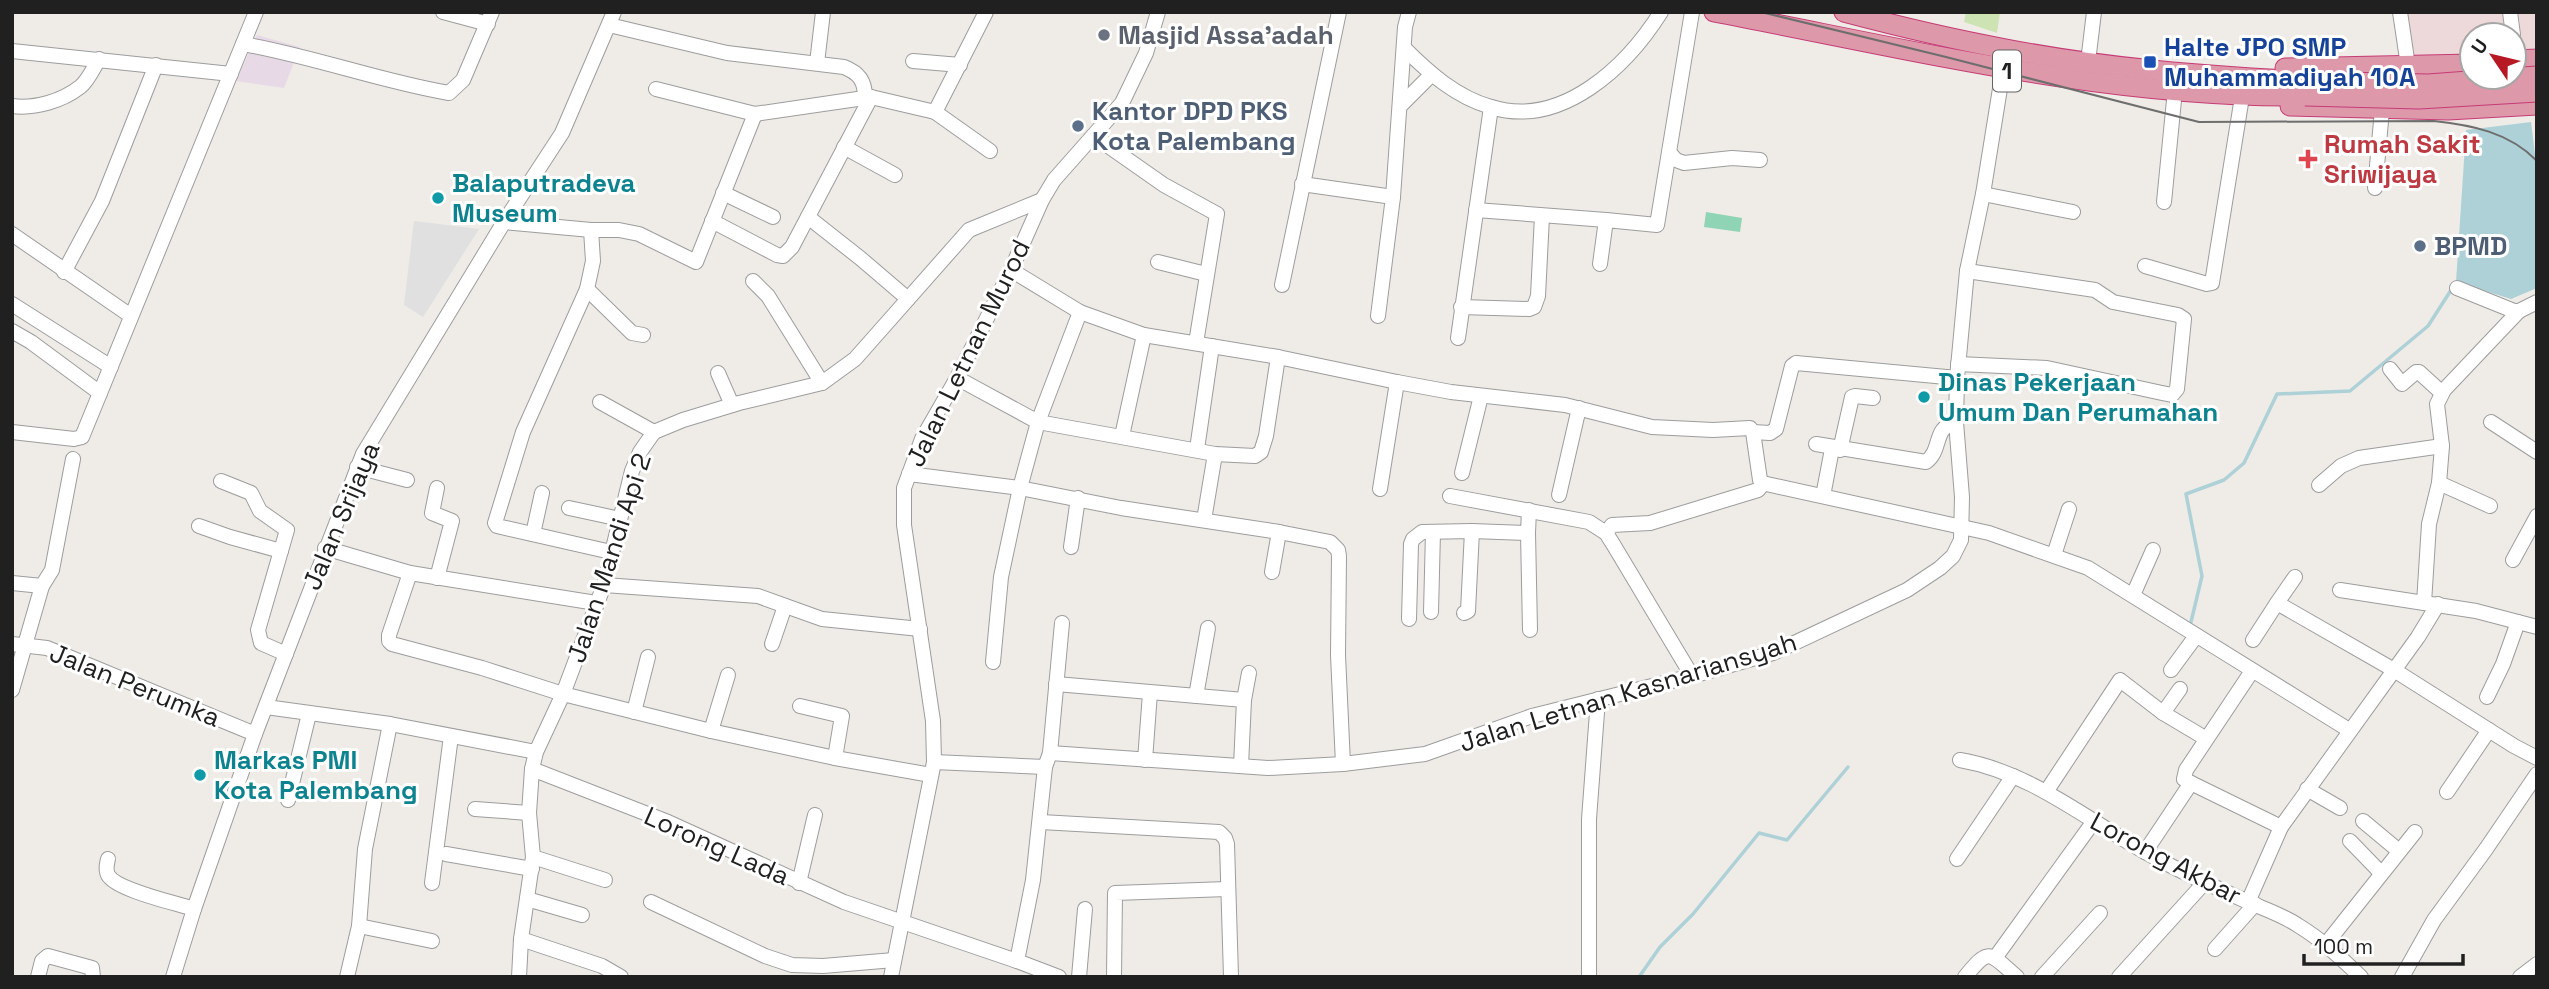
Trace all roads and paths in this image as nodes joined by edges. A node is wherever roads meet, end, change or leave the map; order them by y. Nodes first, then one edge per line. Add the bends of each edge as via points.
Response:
1 (256, 12) edge
2 (443, 12) edge
3 (823, 12) edge
4 (986, 12) edge
5 (1158, 12) edge
6 (1339, 12) edge
7 (1409, 12) edge
8 (1661, 12) edge
9 (1692, 12) edge
10 (1714, 12) edge
11 (1844, 12) edge
12 (2094, 12) edge
13 (2400, 12) edge
14 (490, 18) edge
15 (612, 18) edge
16 (243, 44) junction
17 (1404, 48) junction
18 (12, 51) edge
19 (99, 59) junction
20 (913, 61) dead end
21 (2088, 62) junction
22 (817, 63) junction
23 (156, 65) junction
24 (960, 65) junction
25 (2458, 65) edge
26 (2408, 66) junction
27 (2003, 70) junction
28 (232, 74) junction
29 (1431, 75) junction
30 (2458, 77) edge
31 (2254, 78) junction
32 (656, 89) dead end
33 (2305, 89) junction
34 (2175, 90) junction
35 (2486, 91) edge
36 (2537, 92) edge
37 (868, 97) junction
38 (2245, 97) junction
39 (1401, 105) junction
40 (2537, 105) edge
41 (12, 106) edge
42 (1491, 107) junction
43 (2468, 109) junction
44 (2382, 110) junction
45 (935, 112) junction
46 (755, 114) junction
47 (1094, 136) junction
48 (844, 147) junction
49 (990, 151) dead end
50 (1669, 152) junction
51 (1760, 160) dead end
52 (895, 175) dead end
53 (1302, 184) junction
54 (2375, 188) dead end
55 (723, 193) junction
56 (1983, 194) junction
57 (1393, 197) junction
58 (1042, 200) junction
59 (2164, 202) dead end
60 (1476, 210) junction
61 (2073, 212) dead end
62 (1542, 216) junction
63 (773, 217) dead end
64 (808, 217) junction
65 (1605, 220) junction
66 (712, 221) junction
67 (504, 222) junction
68 (591, 230) junction
69 (12, 234) edge
70 (1158, 262) dead end
71 (1600, 264) dead end
72 (2145, 266) dead end
73 (1011, 270) junction
74 (1967, 271) junction
75 (64, 272) junction
76 (1206, 274) junction
77 (753, 281) dead end
78 (1282, 285) dead end
79 (2457, 288) dead end
80 (587, 289) junction
81 (908, 299) junction
82 (2537, 302) edge
83 (12, 304) edge
84 (1461, 307) junction
85 (2519, 311) junction
86 (1080, 312) junction
87 (131, 316) junction
88 (1378, 316) dead end
89 (12, 331) edge
90 (643, 335) dead end
91 (1144, 335) junction
92 (1458, 338) dead end
93 (1196, 343) junction
94 (1212, 346) junction
95 (1278, 357) junction
96 (111, 367) junction
97 (2390, 369) dead end
98 (1957, 371) junction
99 (718, 373) dead end
100 (957, 378) junction
101 (1397, 382) junction
102 (822, 383) junction
103 (100, 393) junction
104 (2442, 393) junction
105 (1481, 396) junction
106 (1873, 398) dead end
107 (600, 402) dead end
108 (732, 405) junction
109 (1579, 408) junction
110 (1038, 422) junction
111 (1956, 422) junction
112 (2491, 422) dead end
113 (12, 432) edge
114 (654, 432) junction
115 (1753, 432) junction
116 (1122, 436) junction
117 (1816, 444) dead end
118 (2442, 446) junction
119 (1197, 449) junction
120 (1836, 449) junction
121 (2537, 452) edge
122 (1215, 454) junction
123 (73, 459) dead end
124 (357, 467) junction
125 (1462, 473) dead end
126 (909, 474) junction
127 (407, 480) dead end
128 (221, 481) dead end
129 (2440, 483) junction
130 (1764, 484) junction
131 (2319, 485) dead end
132 (437, 488) dead end
133 (1020, 488) junction
134 (1380, 489) dead end
135 (542, 493) dead end
136 (1559, 495) dead end
137 (1450, 496) dead end
138 (1823, 496) junction
139 (1078, 498) junction
140 (2490, 506) dead end
141 (569, 508) dead end
142 (2069, 509) dead end
143 (1529, 510) junction
144 (2537, 516) edge
145 (620, 519) junction
146 (1204, 520) junction
147 (199, 526) dead end
148 (1962, 526) junction
149 (1279, 532) junction
150 (1433, 532) junction
151 (1528, 533) junction
152 (1606, 533) junction
153 (533, 534) junction
154 (1071, 547) dead end
155 (325, 548) junction
156 (2153, 550) dead end
157 (281, 551) junction
158 (611, 552) junction
159 (2054, 555) junction
160 (2513, 560) dead end
161 (1272, 572) dead end
162 (410, 573) junction
163 (2295, 577) dead end
164 (437, 578) junction
165 (12, 583) edge
166 (604, 585) junction
167 (42, 586) junction
168 (2340, 590) dead end
169 (2133, 595) junction
170 (596, 603) junction
171 (2277, 603) junction
172 (2431, 604) junction
173 (785, 606) junction
174 (1431, 612) dead end
175 (1409, 619) dead end
176 (1062, 622) dead end
177 (2518, 622) junction
178 (2537, 627) edge
179 (1208, 628) dead end
180 (920, 629) junction
181 (1530, 630) dead end
182 (2196, 636) junction
183 (2253, 640) dead end
184 (772, 644) dead end
185 (18, 645) edge
186 (286, 654) junction
187 (648, 657) dead end
188 (993, 662) dead end
189 (2171, 670) dead end
190 (2394, 670) junction
191 (2252, 671) junction
192 (1249, 673) dead end
193 (728, 675) dead end
194 (1692, 677) junction
195 (1056, 684) junction
196 (2180, 689) dead end
197 (12, 690) edge
198 (1150, 693) junction
199 (563, 694) junction
200 (1196, 696) junction
201 (2487, 697) dead end
202 (1598, 699) junction
203 (1244, 700) junction
204 (800, 706) dead end
205 (266, 707) junction
206 (634, 712) junction
207 (2163, 713) junction
208 (309, 714) junction
209 (390, 724) junction
210 (2349, 730) junction
211 (2489, 730) junction
212 (711, 731) junction
213 (256, 734) junction
214 (451, 736) junction
215 (2205, 738) junction
216 (536, 752) junction
217 (835, 758) junction
218 (2537, 758) edge
219 (1047, 760) junction
220 (1145, 760) junction
221 (1960, 760) dead end
222 (1340, 764) junction
223 (1241, 766) junction
224 (532, 769) junction
225 (933, 769) junction
226 (2537, 774) edge
227 (2013, 776) junction
228 (2191, 783) junction
229 (2307, 789) junction
230 (2046, 792) junction
231 (2447, 792) dead end
232 (288, 800) dead end
233 (475, 808) dead end
234 (2340, 808) dead end
235 (530, 813) junction
236 (815, 816) dead end
237 (2094, 821) junction
238 (2363, 821) dead end
239 (1041, 822) junction
240 (2281, 827) junction
241 (2415, 832) dead end
242 (2350, 841) dead end
243 (2399, 851) junction
244 (2145, 852) junction
245 (446, 854) dead end
246 (108, 859) dead end
247 (1957, 859) dead end
248 (533, 863) junction
249 (2381, 873) junction
250 (605, 880) dead end
251 (432, 883) dead end
252 (799, 883) junction
253 (2205, 883) junction
254 (1227, 889) junction
255 (527, 899) junction
256 (651, 902) dead end
257 (2252, 903) junction
258 (194, 909) junction
259 (1085, 909) dead end
260 (2100, 913) dead end
261 (582, 915) dead end
262 (903, 922) junction
263 (359, 926) junction
264 (521, 939) junction
265 (432, 941) dead end
266 (2326, 944) junction
267 (2215, 949) dead end
268 (1995, 958) junction
269 (894, 960) junction
270 (1017, 961) junction
271 (2537, 964) edge
272 (38, 977) edge
273 (93, 977) edge
274 (173, 977) edge
275 (347, 977) edge
276 (519, 977) edge
277 (621, 977) edge
278 (891, 977) edge
279 (1059, 977) edge
280 (1079, 977) edge
281 (1114, 977) edge
282 (1231, 977) edge
283 (1589, 977) edge
284 (1965, 977) edge
285 (2017, 977) edge
286 (2042, 977) edge
287 (2119, 977) edge
288 (2361, 977) edge
289 (2402, 977) edge
290 (2520, 977) edge

1 - 16 street
2 - 14 street
3 - 22 street
4 - 24 street
5 - 47 street, Jalan Letnan Murod via 1129,90
6 - 53 street
7 - 17 street
8 - 42 street via 1631,54 1586,91 1531,110
9 - 50 street
10 - 27 highway, 1
11 - 21 highway, 1 via 1973,43
12 - 21 street
13 - 26 street
14 - 16 street via 463,80 449,93
15 - 22 street via 727,53
15 - 67 street, Jalan Srijaya via 562,133
16 - 28 street
17 - 29 street
17 - 39 street
18 - 19 street
19 - 23 street
19 - 41 street via 82,86 29,108
20 - 24 street
21 - 31 highway, 1
22 - 37 street via 854,72
23 - 28 street
23 - 75 street via 102,201
24 - 45 street
25 - 26 highway
26 - 31 highway via 2287,68
27 - 34 highway, 1
27 - 56 street, Jalan Letnan Kasnariansyah
28 - 87 street
29 - 39 street
29 - 42 street
30 - 33 highway, 1, bridge via 2428,84
31 - 33 highway, 1
32 - 46 street
33 - 36 highway, 1, bridge via 2418,99
33 - 38 highway, 1
34 - 38 highway, 1
34 - 59 street
35 - 43 highway
37 - 45 street
37 - 46 street
37 - 48 street
38 - 44 highway via 2280,106
38 - 72 street via 2212,283
39 - 57 street
40 - 43 highway
42 - 60 street
43 - 44 highway
44 - 54 street
45 - 49 street
46 - 55 street
47 - 58 street, Jalan Letnan Murod
47 - 76 street via 1164,185 1216,213
48 - 52 street
48 - 64 street
50 - 51 street via 1684,163
50 - 65 street via 1657,225
53 - 57 street
53 - 78 street
55 - 63 street
55 - 66 street
56 - 61 street
56 - 74 street, Jalan Letnan Kasnariansyah
57 - 88 street
58 - 73 street, Jalan Letnan Murod
58 - 81 street, Jalan Mandi Api 2 via 969,230
60 - 62 street
60 - 84 street
62 - 65 street
62 - 84 street via 1534,307
64 - 66 street via 792,247 780,257
64 - 81 street
65 - 71 street
66 - 68 street via 696,262 639,234
67 - 68 street
67 - 124 street, Jalan Srijaya
68 - 80 street via 593,261
69 - 75 street
70 - 76 street
73 - 86 street
73 - 100 street, Jalan Letnan Murod
74 - 98 street, Jalan Letnan Kasnariansyah
74 - 98 street via 2095,290 2113,302 2178,315 2183,319 2180,359 2172,395 2047,368
75 - 87 street
76 - 93 street
77 - 102 street via 768,296
79 - 85 street
80 - 90 street via 632,333
80 - 153 street via 523,432 495,523
81 - 102 street, Jalan Mandi Api 2 via 855,359
82 - 85 street
83 - 96 street
84 - 92 street
85 - 104 street
86 - 91 street
86 - 110 street
87 - 96 street
89 - 103 street
91 - 93 street
91 - 116 street
93 - 94 street
94 - 95 street
94 - 119 street
95 - 101 street
95 - 122 street via 1261,452 1255,456
96 - 103 street
97 - 104 street via 2403,384 2419,372
98 - 111 street, Jalan Letnan Kasnariansyah
98 - 115 street via 1796,363 1776,429
99 - 108 street
100 - 110 street
100 - 126 street, Jalan Letnan Murod via 922,439
101 - 105 street
101 - 134 street
102 - 108 street, Jalan Mandi Api 2
103 - 113 street via 82,437
104 - 118 street via 2437,404
105 - 109 street
105 - 125 street
106 - 120 street via 1852,397
107 - 114 street
108 - 114 street, Jalan Mandi Api 2
109 - 115 street via 1651,427 1749,428
109 - 136 street
110 - 116 street
110 - 133 street
111 - 120 street via 1942,429 1933,457 1926,463
111 - 148 street, Jalan Letnan Kasnariansyah
112 - 121 street
114 - 145 street, Jalan Mandi Api 2 via 632,471
115 - 130 street
116 - 119 street
117 - 120 street
118 - 129 street
118 - 131 street via 2359,458
119 - 122 street
120 - 138 street
122 - 146 street
123 - 167 street via 52,570
124 - 127 street
124 - 155 street, Jalan Srijaya
126 - 133 street
126 - 180 street, Jalan Letnan Murod via 904,488 904,526
128 - 157 street via 251,493 260,512 286,528
129 - 140 street
129 - 172 street via 2429,524
130 - 138 street
130 - 152 street via 1758,490 1655,522 1612,525
132 - 164 street via 432,513 452,521
133 - 139 street
133 - 188 street via 1001,577
135 - 153 street
137 - 143 street
138 - 148 street
139 - 146 street
139 - 154 street
141 - 145 street
142 - 159 street
143 - 151 street
143 - 152 street via 1589,523
144 - 160 street
145 - 158 street, Jalan Mandi Api 2
146 - 149 street
147 - 157 street
148 - 159 street
148 - 194 street, Jalan Letnan Kasnariansyah via 1953,556 1906,590 1773,653
149 - 161 street
149 - 222 street via 1326,541 1338,550
150 - 151 street
150 - 174 street
150 - 175 street via 1418,534 1412,541
151 - 181 street
152 - 194 street
153 - 158 street
155 - 162 street
155 - 186 street, Jalan Srijaya
156 - 169 street
157 - 186 street via 258,637 266,646
158 - 166 street, Jalan Mandi Api 2
159 - 169 street
162 - 164 street
162 - 199 street, Jalan Letnan Kasnariansyah via 389,635 392,644
163 - 171 street
164 - 170 street
165 - 167 street
166 - 170 street, Jalan Mandi Api 2
166 - 173 street via 758,596
167 - 185 street
168 - 172 street
169 - 182 street
170 - 199 street, Jalan Mandi Api 2
171 - 183 street
171 - 190 street
172 - 177 street
172 - 190 street via 2418,637
173 - 180 street via 822,619
173 - 184 street
176 - 195 street
177 - 178 street
177 - 201 street
179 - 200 street
180 - 225 street, Jalan Letnan Murod via 933,721
182 - 189 street
182 - 191 street
185 - 197 street
185 - 213 street, Jalan Perumka via 47,648
186 - 205 street, Jalan Srijaya
187 - 206 street
190 - 210 street
190 - 211 street
191 - 210 street
191 - 215 street
192 - 203 street
193 - 212 street
194 - 202 street, Jalan Letnan Kasnariansyah
195 - 198 street
195 - 219 street
196 - 207 street
198 - 200 street
198 - 220 street
199 - 206 street, Jalan Letnan Kasnariansyah
199 - 216 street, Jalan Mandi Api 2
200 - 203 street
202 - 222 street, Jalan Letnan Kasnariansyah via 1532,716 1425,754
202 - 283 street via 1589,820
203 - 223 street
204 - 217 street via 842,716
205 - 208 street
205 - 213 street, Jalan Srijaya
206 - 212 street, Jalan Letnan Kasnariansyah
207 - 215 street
207 - 230 street via 2119,680
208 - 209 street
208 - 232 street
209 - 214 street
209 - 263 street via 365,849
210 - 229 street
211 - 218 street
211 - 231 street
212 - 217 street, Jalan Letnan Kasnariansyah
213 - 258 street, Jalan Srijaya
214 - 216 street
214 - 251 street
215 - 228 street via 2184,773
216 - 224 street, Jalan Mandi Api 2
217 - 225 street, Jalan Letnan Kasnariansyah
219 - 220 street, Jalan Letnan Kasnariansyah
219 - 225 street, Jalan Letnan Kasnariansyah
219 - 239 street
220 - 223 street, Jalan Letnan Kasnariansyah
221 - 227 street, Lorong Akbar
222 - 223 street, Jalan Letnan Kasnariansyah
224 - 235 street, Jalan Mandi Api 2
224 - 252 street, Lorong Lada via 668,822
225 - 262 street, Jalan Letnan Murod
226 - 289 street via 2434,920
227 - 230 street, Lorong Akbar
227 - 247 street
228 - 240 street
228 - 244 street
229 - 234 street
229 - 240 street
230 - 237 street, Lorong Akbar
233 - 235 street
235 - 248 street, Jalan Mandi Api 2
236 - 252 street
237 - 244 street, Lorong Akbar
237 - 268 street
238 - 243 street
239 - 254 street via 1219,832 1227,844
239 - 270 street
240 - 257 street
241 - 243 street
242 - 249 street
243 - 249 street
244 - 253 street, Lorong Akbar
245 - 248 street
246 - 258 street via 108,875 118,884
248 - 250 street
248 - 255 street, Jalan Mandi Api 2
249 - 266 street
252 - 262 street, Lorong Lada
253 - 257 street, Lorong Akbar
253 - 287 street
254 - 281 street via 1115,893
254 - 282 street
255 - 261 street
255 - 264 street, Jalan Mandi Api 2
256 - 269 street via 792,965
257 - 266 street, Lorong Akbar
257 - 267 street
258 - 274 street, Jalan Srijaya
259 - 280 street
260 - 286 street
262 - 269 street, Jalan Letnan Murod
262 - 270 street, Lorong Lada
263 - 265 street
263 - 275 street
264 - 276 street, Jalan Mandi Api 2
264 - 277 street via 602,966
266 - 288 street, Lorong Akbar
268 - 284 street via 1982,957
268 - 285 street
269 - 278 street, Jalan Letnan Murod
270 - 279 street, Lorong Lada
271 - 290 street
272 - 273 street via 48,956 92,968

